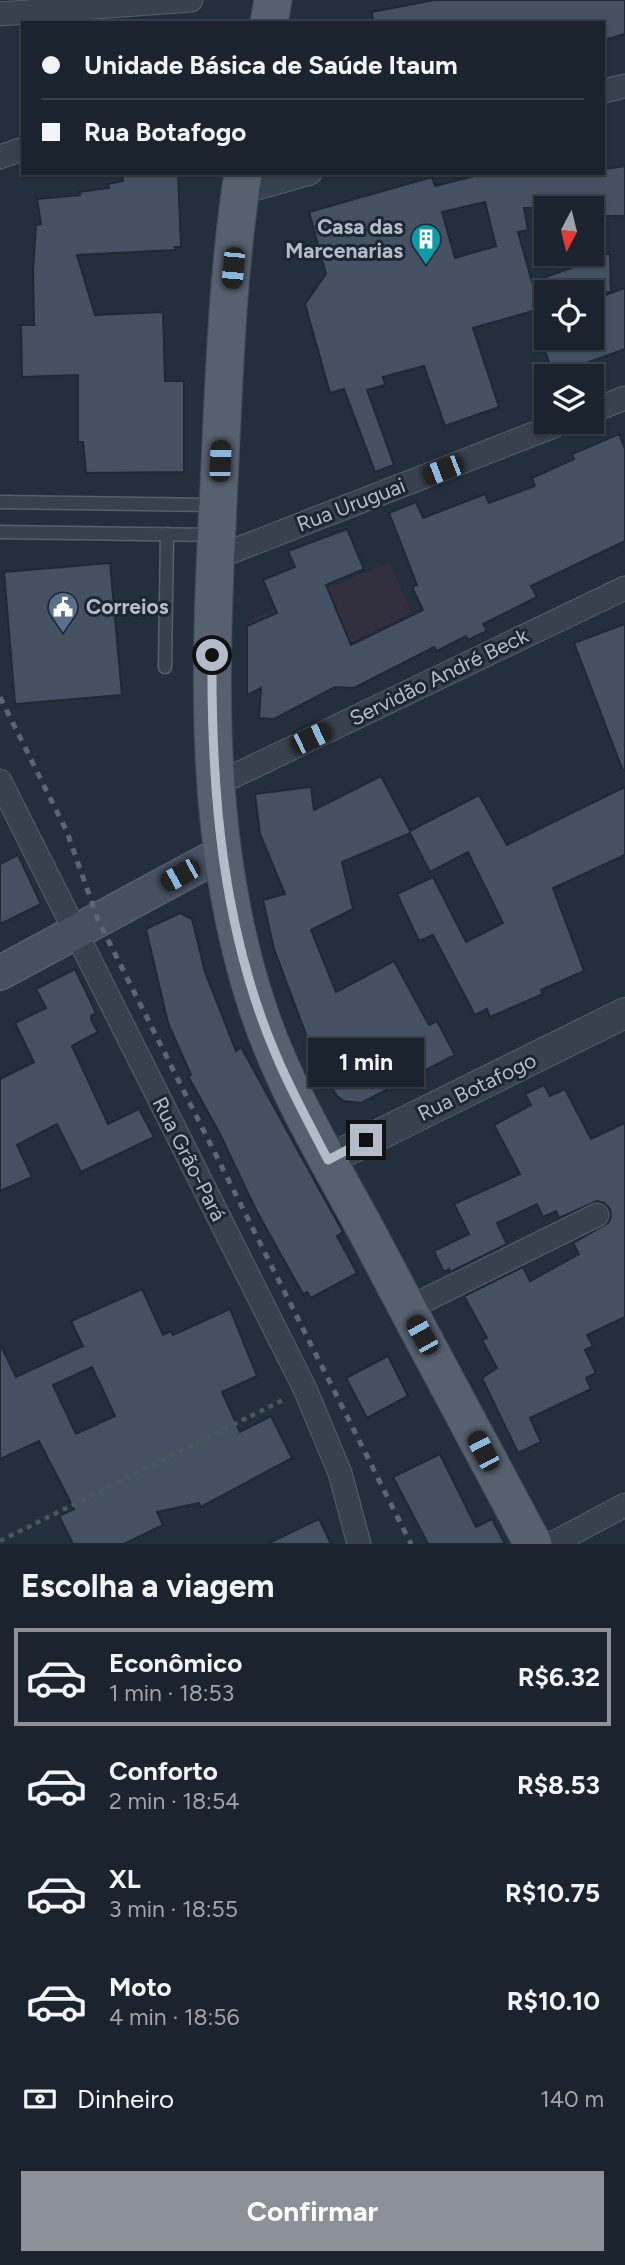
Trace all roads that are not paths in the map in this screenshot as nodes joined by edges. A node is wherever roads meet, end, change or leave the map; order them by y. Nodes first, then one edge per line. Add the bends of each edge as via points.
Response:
1 (191, 0) edge
2 (273, 0) edge
3 (0, 14) edge
4 (269, 21) edge
5 (625, 86) edge
6 (605, 92) edge
7 (21, 150) edge
8 (0, 156) edge
9 (296, 175) edge
10 (242, 183) edge
11 (625, 398) edge
12 (604, 406) edge
13 (534, 432) edge
14 (0, 502) edge
15 (0, 532) edge
16 (216, 533) junction
17 (167, 534) junction
18 (625, 588) edge
19 (165, 667) dead end
20 (0, 781) edge
21 (215, 785) junction
22 (222, 853) junction
23 (75, 932) junction
24 (0, 973) edge
25 (625, 1013) edge
26 (328, 1160) junction
27 (597, 1215) dead end
28 (407, 1309) junction
29 (625, 1505) edge
30 (359, 1544) edge
31 (533, 1544) edge
32 (552, 1544) edge

1 - 3 street
2 - 4 main road
5 - 6 street
7 - 8 street
9 - 10 street
10 - 16 main road via 224,369
11 - 12 street
13 - 16 street, Rua Uruguai
14 - 16 lane
15 - 17 lane
16 - 17 lane
16 - 21 main road
17 - 19 lane
18 - 21 street, Servidão André Beck
20 - 23 street, Rua Grão-Pará
21 - 22 main road
22 - 23 main road
22 - 26 main road via 258,1007 275,1054
23 - 24 main road
23 - 30 street, Rua Grão-Pará via 306,1389 340,1473
25 - 26 street, Rua Botafogo
26 - 28 main road
27 - 28 street
28 - 31 main road
29 - 32 street

